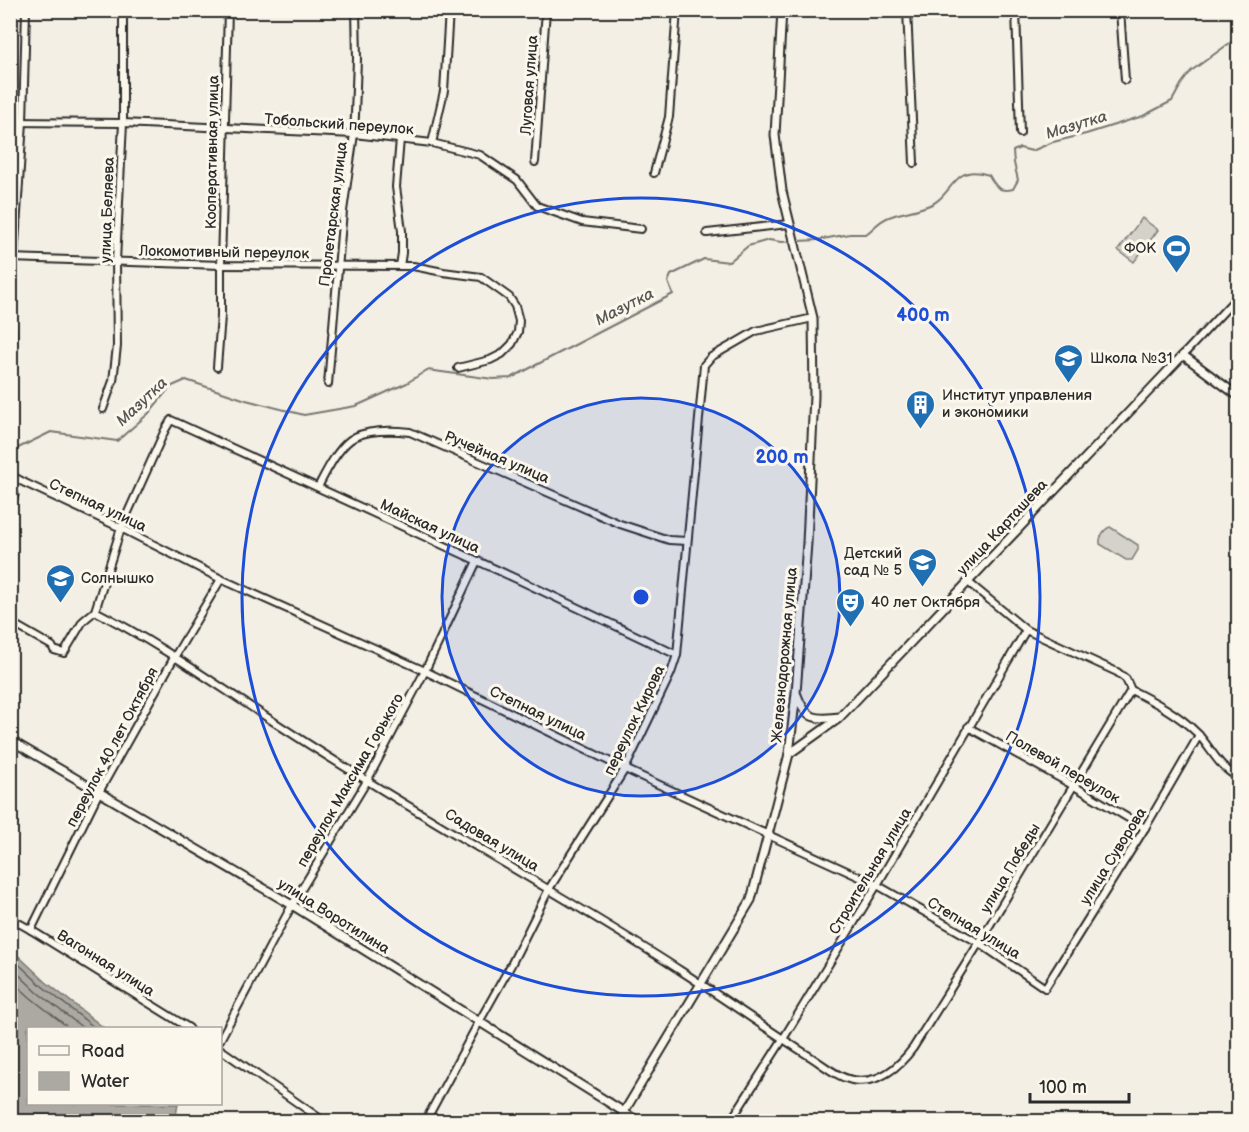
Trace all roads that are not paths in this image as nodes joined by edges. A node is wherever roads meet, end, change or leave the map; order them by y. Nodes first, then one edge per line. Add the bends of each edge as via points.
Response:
1 (26, 10) edge
2 (123, 10) edge
3 (228, 10) edge
4 (356, 10) edge
5 (449, 10) edge
6 (546, 10) edge
7 (676, 10) edge
8 (782, 10) edge
9 (907, 10) edge
10 (1016, 10) edge
11 (1120, 10) edge
12 (1125, 80) dead end
13 (10, 122) edge
14 (23, 122) junction
15 (123, 123) junction
16 (225, 128) junction
17 (1020, 133) dead end
18 (354, 134) junction
19 (400, 139) junction
20 (432, 143) junction
21 (535, 162) dead end
22 (914, 163) dead end
23 (654, 173) dead end
24 (789, 224) junction
25 (641, 229) dead end
26 (707, 233) dead end
27 (12, 258) edge
28 (116, 261) junction
29 (221, 265) junction
30 (338, 266) junction
31 (400, 266) junction
32 (1239, 296) edge
33 (813, 318) junction
34 (1183, 355) junction
35 (10, 363) edge
36 (217, 367) dead end
37 (458, 368) dead end
38 (328, 384) dead end
39 (1239, 396) edge
40 (103, 408) dead end
41 (10, 475) edge
42 (10, 482) edge
43 (318, 487) junction
44 (10, 507) edge
45 (121, 528) junction
46 (687, 541) junction
47 (477, 561) junction
48 (221, 579) junction
49 (968, 582) junction
50 (95, 611) junction
51 (10, 622) edge
52 (1026, 630) junction
53 (678, 655) junction
54 (175, 656) junction
55 (425, 671) junction
56 (1131, 690) junction
57 (796, 693) junction
58 (840, 717) junction
59 (968, 727) junction
60 (1199, 735) junction
61 (10, 740) edge
62 (789, 754) junction
63 (625, 769) junction
64 (1239, 777) edge
65 (367, 781) junction
66 (1074, 786) junction
67 (99, 792) junction
68 (1145, 828) junction
69 (768, 834) junction
70 (877, 885) junction
71 (549, 889) junction
72 (291, 905) junction
73 (10, 918) edge
74 (31, 930) junction
75 (979, 943) junction
76 (700, 983) junction
77 (1045, 988) joint
78 (479, 1022) junction
79 (186, 1027) edge
80 (222, 1036) edge
81 (783, 1039) junction
82 (222, 1050) edge
83 (878, 1077) joint
84 (624, 1112) junction
85 (325, 1122) edge
86 (425, 1122) edge
87 (618, 1122) edge
88 (641, 1122) edge
89 (730, 1122) edge

1 - 14 street
2 - 15 street, улица Беляева
3 - 16 street, Кооперативная улица
4 - 18 street, Пролетарская улица
5 - 20 street via 444,91
6 - 21 street, Луговая улица
7 - 23 street via 669,117
8 - 24 street, Железнодорожная улица via 775,135
9 - 22 street
10 - 17 street
11 - 12 street
13 - 14 street, Тобольский переулок
14 - 15 street, Тобольский переулок
14 - 27 street
15 - 16 street, Тобольский переулок
15 - 28 street, улица Беляева
16 - 18 street, Тобольский переулок
16 - 29 street, Кооперативная улица
18 - 19 street, Тобольский переулок
18 - 30 street, Пролетарская улица
19 - 20 street, Тобольский переулок
19 - 31 street via 396,187 402,231
20 - 25 street, Тобольский переулок via 480,156 517,180 537,206 582,222
24 - 26 street
24 - 33 street, Железнодорожная улица
27 - 28 street, Локомотивный переулок
27 - 35 street
28 - 29 street, Локомотивный переулок
28 - 40 street, улица Беляева via 117,346 113,381
29 - 30 street, Локомотивный переулок
29 - 36 street, Кооперативная улица
30 - 31 street, Локомотивный переулок
30 - 38 street, Пролетарская улица
31 - 37 street, Локомотивный переулок via 481,277 515,306 519,321 512,344 490,360
32 - 34 street, улица Карташева
33 - 46 street, переулок Кирова via 756,331 704,365
33 - 57 street, Железнодорожная улица via 814,407
34 - 39 street
34 - 49 street, улица Карташева
41 - 45 street, Степная улица
42 - 44 street via 14,495
43 - 45 street, Майская улица via 171,420
43 - 46 street, Ручейная улица via 351,439 388,430 410,432 620,524 669,540
43 - 47 street, Майская улица
45 - 48 street, Степная улица
45 - 50 street
46 - 53 street, переулок Кирова
47 - 53 street, Майская улица
47 - 55 street, переулок Максима Горького
48 - 54 street, переулок 40 лет Октября
48 - 55 street, Степная улица
49 - 52 street
49 - 58 street, улица Карташева
50 - 51 street via 83,621 64,653
50 - 54 street, Садовая улица
52 - 56 street via 1117,672
52 - 59 street, Строительная улица
53 - 63 street, переулок Кирова
54 - 65 street, Садовая улица
54 - 67 street, переулок 40 лет Октября
55 - 63 street, Степная улица
55 - 65 street, переулок Максима Горького
56 - 60 street via 1171,711
56 - 66 street, улица Победы
57 - 58 street via 805,712 814,718
57 - 62 street, Железнодорожная улица
58 - 62 street, улица Карташева
59 - 66 street, Полевой переулок
59 - 70 street, Строительная улица
60 - 64 street via 1228,772
60 - 68 street, улица Суворова
61 - 67 street, улица Воротилина
62 - 69 street, Железнодорожная улица
63 - 69 street, Степная улица
63 - 71 street, переулок Кирова
65 - 71 street, Садовая улица
65 - 72 street, переулок Максима Горького
66 - 68 street, Полевой переулок
66 - 75 street, улица Победы
67 - 72 street, улица Воротилина
67 - 74 street, переулок 40 лет Октября
68 - 77 street, улица Суворова
69 - 70 street, Степная улица
69 - 76 street, Железнодорожная улица via 751,900
70 - 75 street, Степная улица
70 - 81 street, Строительная улица
71 - 76 street, Садовая улица
71 - 78 street, переулок Кирова
72 - 78 street, улица Воротилина
72 - 80 street, переулок Максима Горького
73 - 74 street, Вагонная улица
74 - 79 street, Вагонная улица
75 - 77 street, Степная улица
75 - 83 street, улица Победы via 904,1061
76 - 81 street, Садовая улица
76 - 84 street, Железнодорожная улица
78 - 84 street, улица Воротилина
78 - 86 street, переулок Кирова
81 - 83 street, Садовая улица via 841,1076 853,1080
81 - 89 street, Строительная улица
82 - 85 street
84 - 87 street, Железнодорожная улица
84 - 88 street, улица Воротилина

